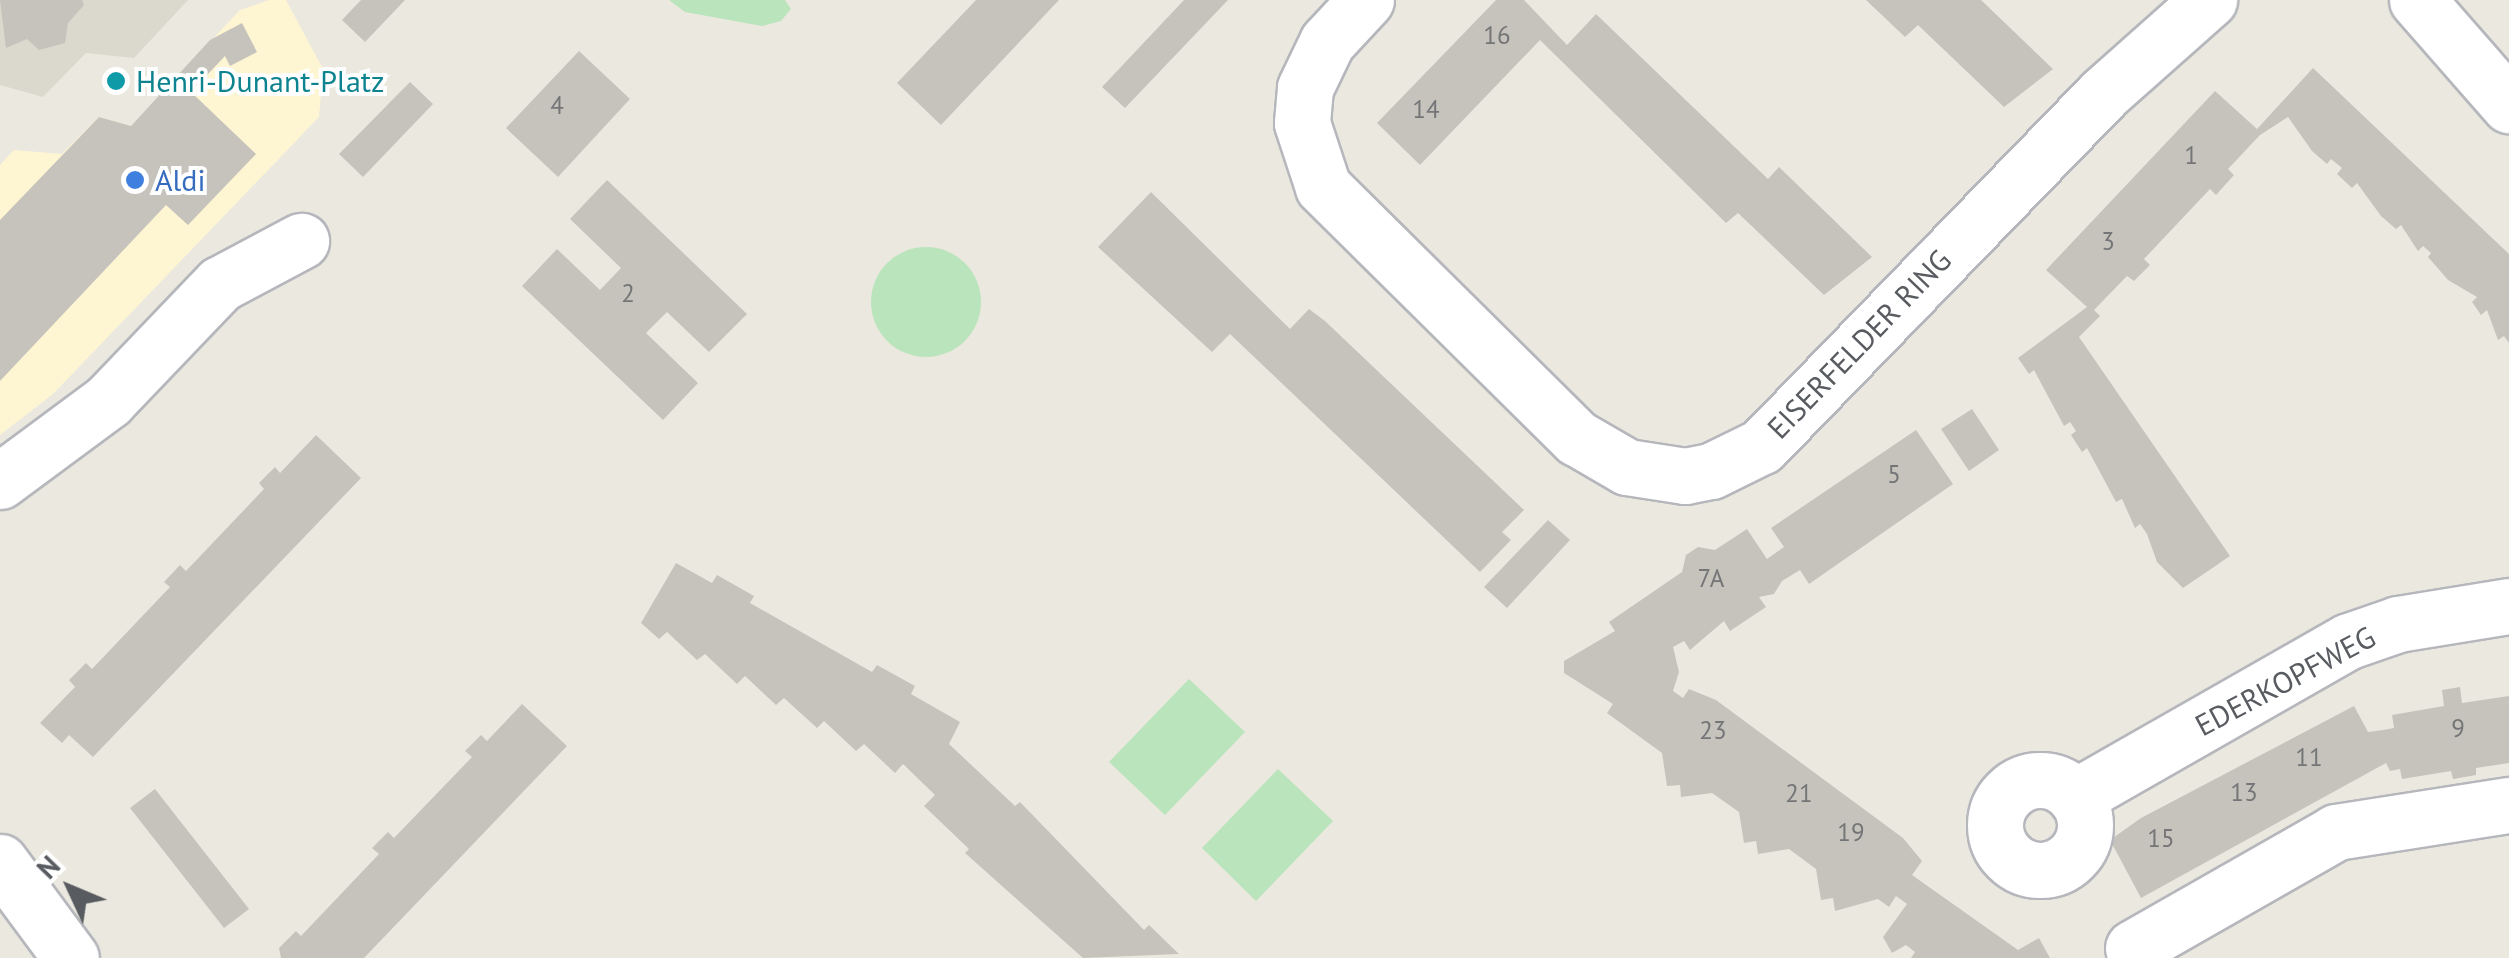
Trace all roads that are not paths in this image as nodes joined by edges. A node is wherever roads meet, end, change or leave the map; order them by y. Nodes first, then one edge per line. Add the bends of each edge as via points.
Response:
1 (1366, 0) edge
2 (2209, 0) edge
3 (2417, 0) edge
4 (2509, 106) edge
5 (302, 240) dead end
6 (0, 481) edge
7 (2509, 606) edge
8 (2075, 797) dead end
9 (2509, 805) edge
10 (0, 862) edge
11 (2133, 948) dead end
12 (71, 958) edge

1 - 2 street, EISERFELDER RING via 1326,42 1305,88 1302,123 1323,187 1577,438 1627,467 1685,476 1762,446 2103,94
3 - 4 street
5 - 6 street via 220,284 108,401
7 - 8 street, EDERKOPFWEG via 2398,624 2349,641
9 - 11 street via 2336,832
10 - 12 street

